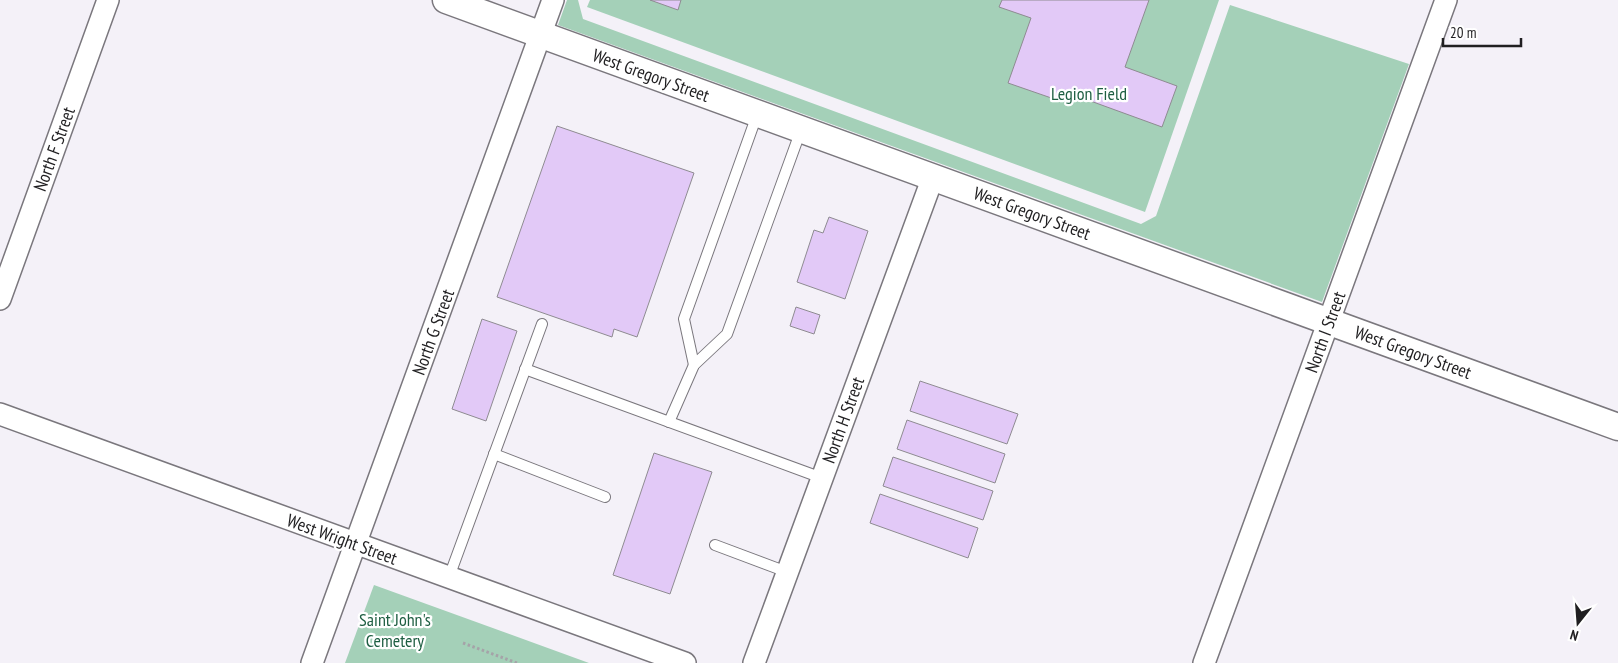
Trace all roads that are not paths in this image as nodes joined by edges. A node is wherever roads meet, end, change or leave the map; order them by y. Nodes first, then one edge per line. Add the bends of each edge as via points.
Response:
1 (108, 0) edge
2 (446, 0) edge
3 (553, 0) edge
4 (1446, 0) edge
5 (541, 34) junction
6 (758, 113) junction
7 (802, 129) junction
8 (933, 177) junction
9 (0, 299) edge
10 (1329, 321) junction
11 (542, 324) dead end
12 (694, 365) junction
13 (525, 369) junction
14 (0, 414) edge
15 (669, 422) junction
16 (1618, 427) edge
17 (494, 454) junction
18 (822, 478) junction
19 (605, 497) dead end
20 (356, 543) junction
21 (715, 545) dead end
22 (787, 572) junction
23 (449, 577) junction
24 (312, 663) edge
25 (685, 663) edge
26 (754, 663) edge
27 (1204, 663) edge

1 - 9 street, North F Street
2 - 5 street, West Gregory Street
3 - 5 street, North G Street
4 - 10 street, North I Street
5 - 6 street, West Gregory Street
5 - 20 street, North G Street
6 - 7 street, West Gregory Street
6 - 12 lane via 684,319
7 - 8 street, West Gregory Street
7 - 12 lane via 727,334
8 - 10 street, West Gregory Street
8 - 18 street, North H Street
10 - 16 street, West Gregory Street
10 - 27 street, North I Street
11 - 13 lane
12 - 15 lane
13 - 15 lane
13 - 17 lane
14 - 20 street, West Wright Street
15 - 18 lane
17 - 19 lane
17 - 23 lane
18 - 22 street, North H Street
20 - 23 street, West Wright Street
20 - 24 street, North G Street
21 - 22 lane
22 - 26 street, North H Street
23 - 25 street, West Wright Street

